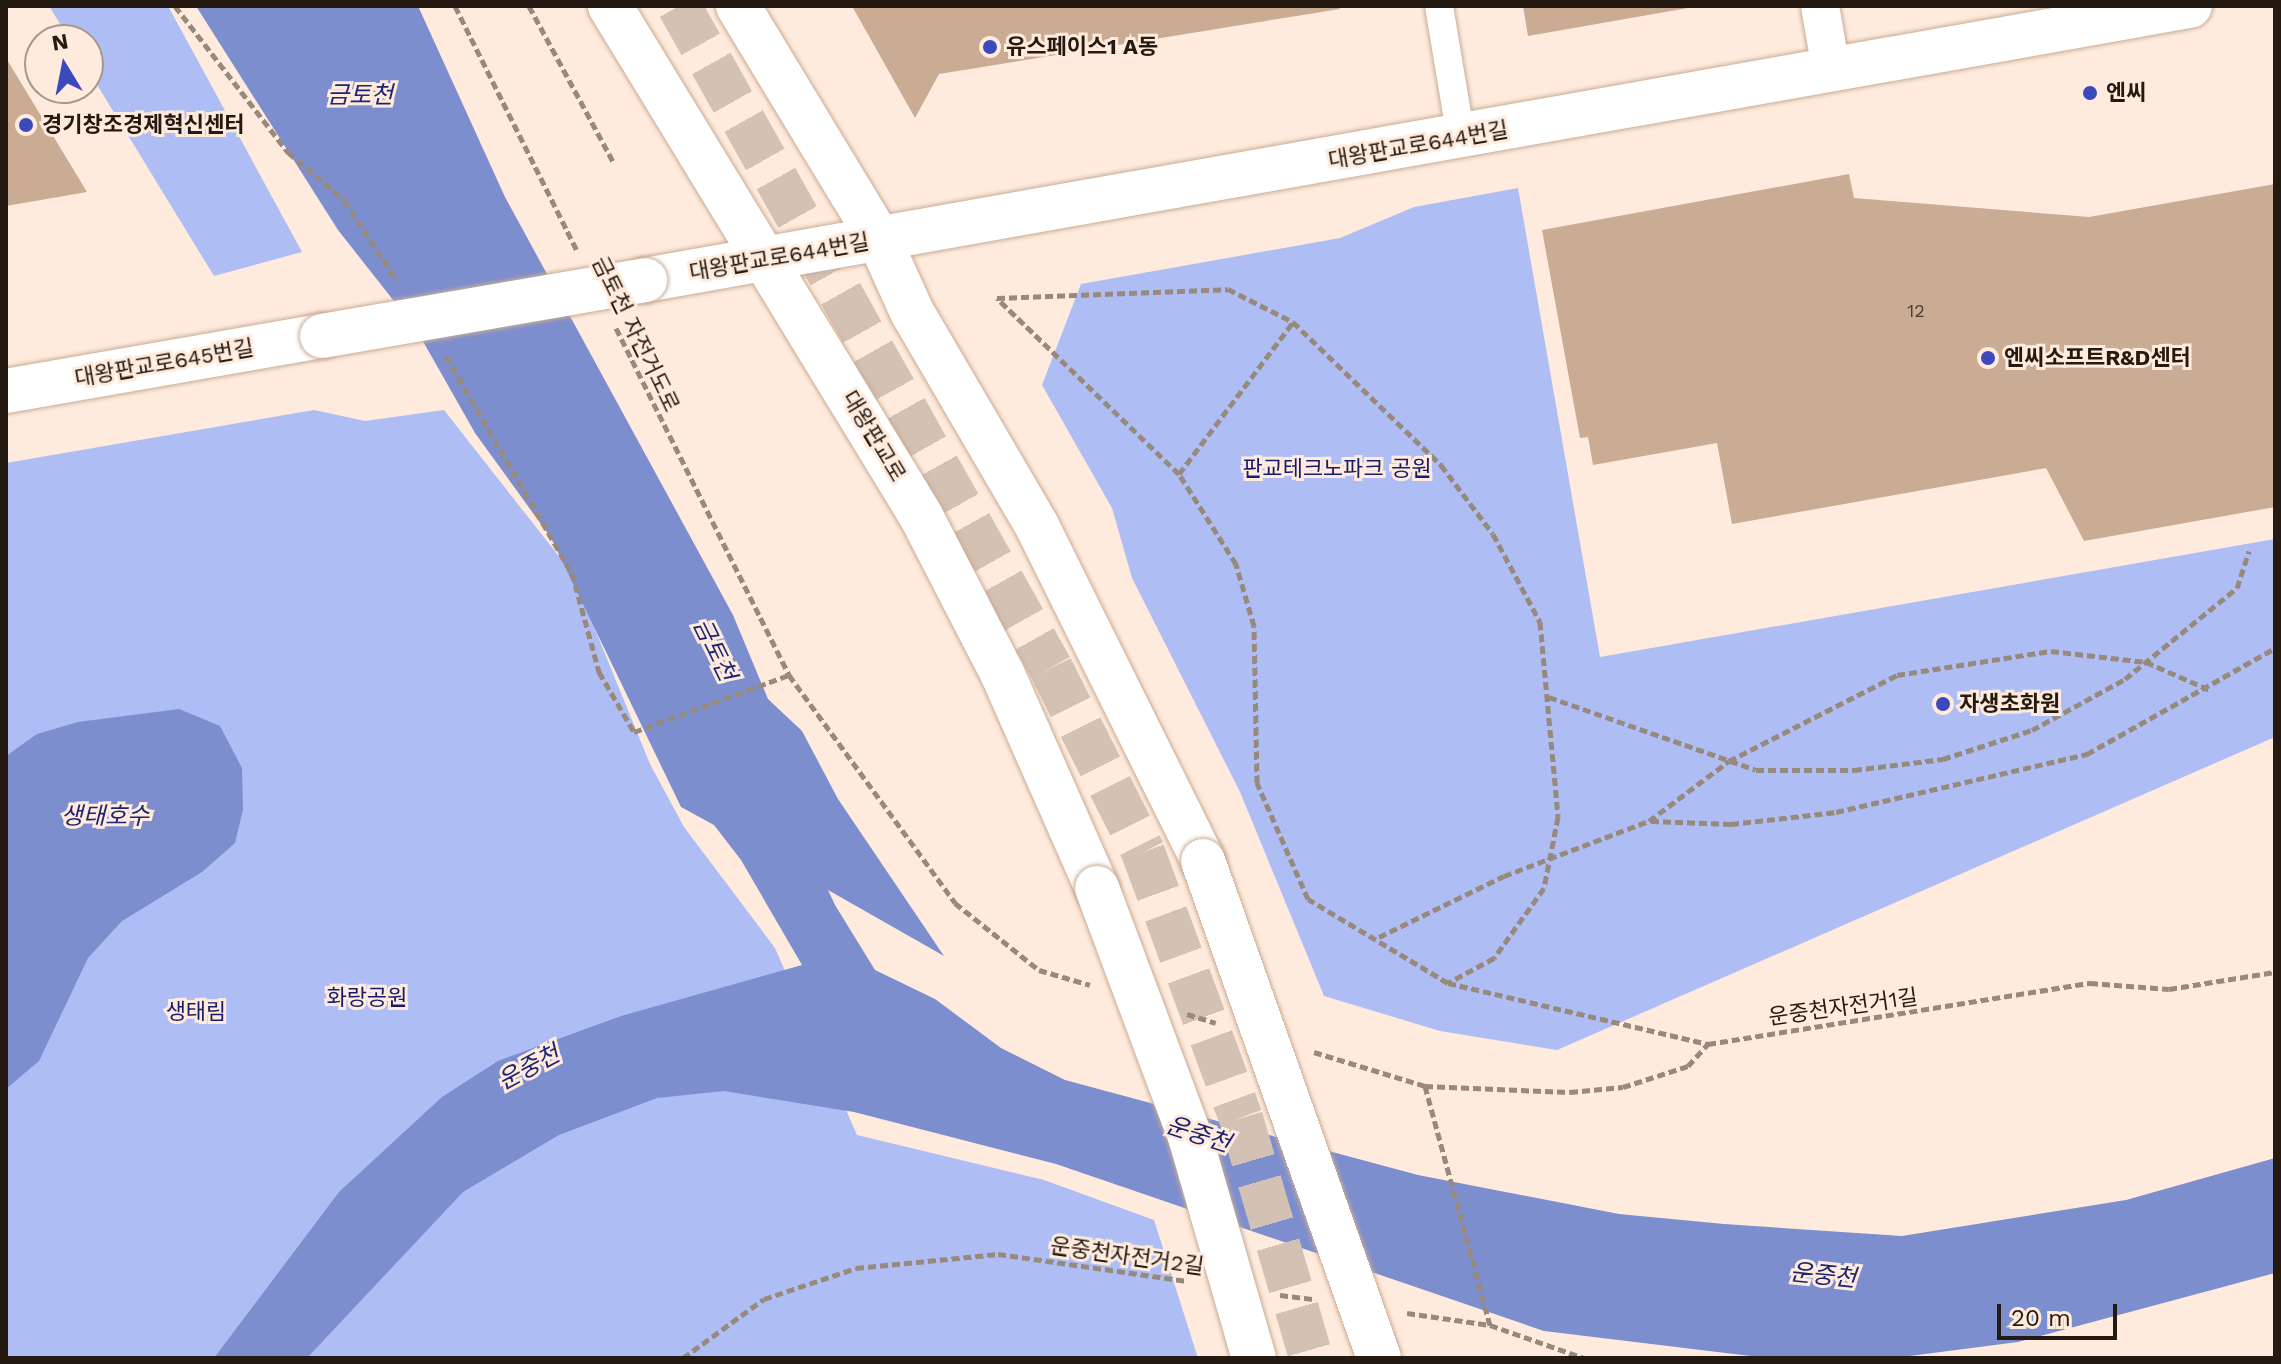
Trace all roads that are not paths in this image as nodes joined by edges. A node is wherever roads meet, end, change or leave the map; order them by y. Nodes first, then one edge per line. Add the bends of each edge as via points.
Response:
1 (610, 6) edge
2 (738, 6) edge
3 (1439, 6) edge
4 (1820, 6) edge
5 (2190, 6) edge
6 (1831, 69) junction
7 (1461, 138) junction
8 (879, 239) junction
9 (762, 260) junction
10 (322, 336) joint
11 (6, 391) edge
12 (1254, 1358) edge
13 (1379, 1358) edge

1 - 9 main road, 대왕판교로
2 - 8 main road
3 - 7 street
4 - 6 street
5 - 6 main road, 대왕판교로644번길
6 - 7 main road, 대왕판교로644번길
7 - 8 main road, 대왕판교로644번길
8 - 9 main road, 대왕판교로644번길
8 - 13 main road, bridge via 912,312 1037,526 1203,861
9 - 10 main road, 대왕판교로644번길, bridge
9 - 12 main road, 대왕판교로, bridge via 875,434 959,587 1097,888 1191,1140
10 - 11 main road, 대왕판교로645번길

